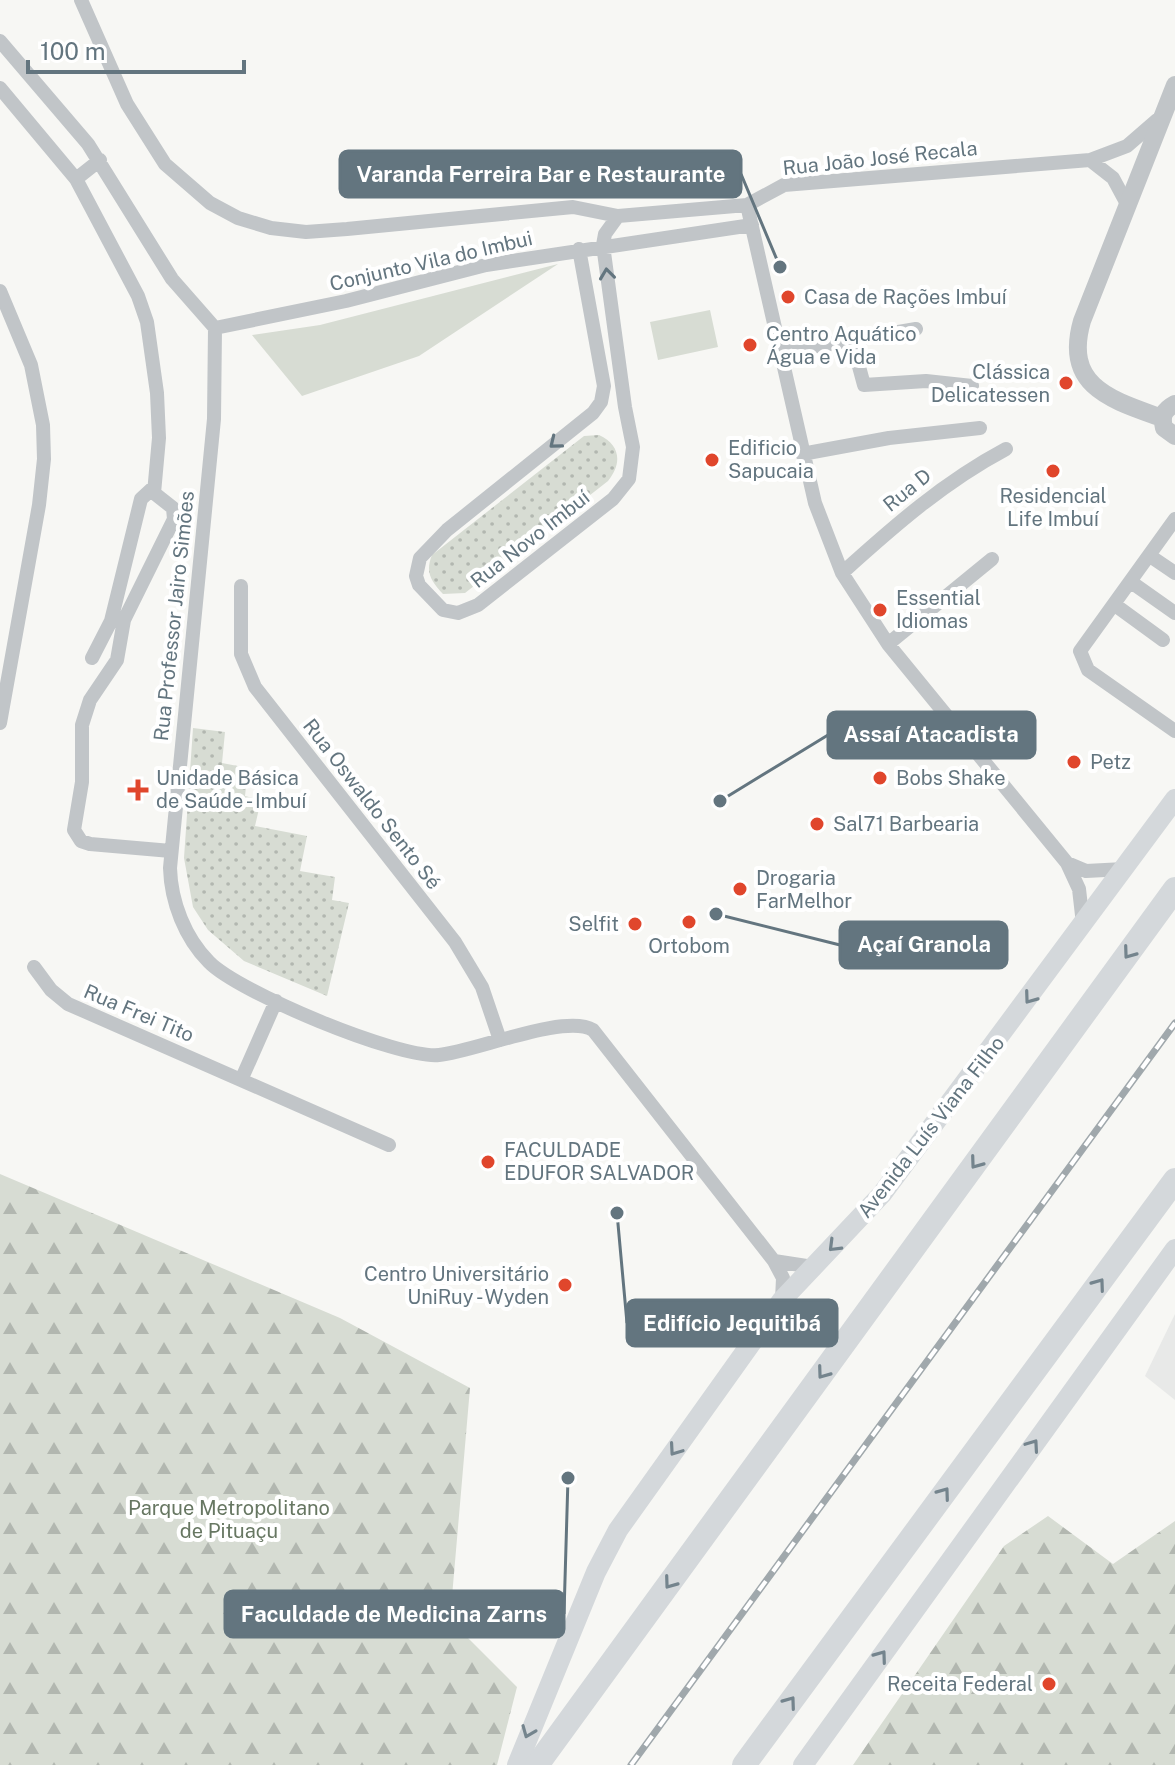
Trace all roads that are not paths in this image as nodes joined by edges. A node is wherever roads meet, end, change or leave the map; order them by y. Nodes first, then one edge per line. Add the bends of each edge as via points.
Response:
1 (81, 0) edge
2 (0, 41) edge
3 (1175, 85) edge
4 (0, 88) edge
5 (1164, 109) junction
6 (100, 160) junction
7 (1090, 160) junction
8 (76, 179) junction
9 (1127, 204) junction
10 (747, 205) junction
11 (618, 216) junction
12 (752, 225) junction
13 (603, 245) junction
14 (579, 249) junction
15 (0, 291) edge
16 (612, 314) junction
17 (592, 317) junction
18 (215, 328) junction
19 (916, 329) dead end
20 (851, 337) junction
21 (782, 352) junction
22 (972, 386) dead end
23 (1168, 410) edge
24 (980, 428) dead end
25 (1175, 436) edge
26 (1006, 449) dead end
27 (802, 454) junction
28 (154, 487) junction
29 (1175, 519) edge
30 (1150, 556) junction
31 (992, 559) dead end
32 (842, 573) junction
33 (1175, 573) edge
34 (1131, 582) junction
35 (241, 586) dead end
36 (1115, 605) junction
37 (1175, 613) edge
38 (1163, 640) dead end
39 (888, 644) junction
40 (92, 658) dead end
41 (0, 723) edge
42 (1175, 731) edge
43 (1175, 799) edge
44 (171, 851) junction
45 (1067, 863) junction
46 (1124, 869) junction
47 (1175, 889) edge
48 (1083, 924) junction
49 (34, 967) dead end
50 (276, 1001) junction
51 (500, 1040) junction
52 (242, 1078) junction
53 (389, 1145) dead end
54 (1175, 1180) edge
55 (1175, 1249) edge
56 (774, 1261) junction
57 (813, 1267) junction
58 (782, 1300) junction
59 (517, 1765) edge
60 (537, 1765) edge
61 (744, 1765) edge
62 (803, 1765) edge

1 - 11 street, Rua João José Recala via 127,104 165,164 210,203 238,218 306,232 573,207
2 - 6 street
3 - 5 street
4 - 8 street
5 - 7 street, Rua João José Recala via 1151,128 1127,146
5 - 9 street
6 - 8 street
6 - 18 street via 172,279
7 - 9 street via 1113,178
7 - 10 street, Rua João José Recala via 784,185
8 - 28 street via 128,273 147,322 159,438
9 - 23 street via 1082,321 1077,346 1081,369 1107,397 1142,411
10 - 11 street, Rua João José Recala
10 - 12 street
11 - 13 street
12 - 13 street, Conjunto Vila do Imbui
12 - 21 street
13 - 14 street, Conjunto Vila do Imbui
16 -> 13 street, Rua Novo Imbuí
14 - 17 street, Rua Novo Imbuí
14 - 18 street, Conjunto Vila do Imbui via 470,268
15 - 41 street via 31,365 44,459
16 - 17 street
17 -> 16 street, Rua Novo Imbuí via 604,386 601,402 420,558 419,585 443,610 458,613 478,605 613,499 629,479 633,447
18 - 44 street, Rua Professor Jairo Simões via 214,419
19 - 20 street
20 - 21 street
20 - 22 street via 864,385 926,381
21 - 27 street
23 - 25 street via 1164,428
24 - 27 street
26 - 32 street, Rua D via 961,473
27 - 32 street via 827,541
28 - 40 street via 141,499 111,621
28 - 44 street via 158,498 173,508 174,519 124,620 117,660 82,725 82,782 74,830 90,844
29 - 30 street
30 - 33 street
30 - 34 street
31 - 39 street
32 - 39 street
34 - 36 street
34 - 37 street
35 - 51 street, Rua Oswaldo Sento Sé via 241,654 255,687 455,942 482,987
36 - 38 street
36 - 42 street via 1083,645 1082,662
39 - 45 street
43 - 46 main road, Avenida Luís Viana Filho
44 - 50 street, Rua Professor Jairo Simões via 174,895 191,940 210,964
45 - 46 street via 1086,871
45 - 48 street via 1079,889
46 - 48 main road, Avenida Luís Viana Filho
47 -> 60 highway
48 -> 57 main road, Avenida Luís Viana Filho via 890,1184
49 - 52 street, Rua Frei Tito via 68,1004
50 - 51 street, Rua Professor Jairo Simões via 415,1054 437,1056
50 - 52 street
51 - 56 street, Rua Professor Jairo Simões via 570,1026 593,1030
52 - 53 street, Rua Frei Tito
61 -> 54 highway
62 -> 55 main road
56 - 57 street
56 - 58 street, Rua Professor Jairo Simões via 783,1278
57 - 58 main road, Avenida Luís Viana Filho
58 -> 59 main road, Avenida Luís Viana Filho via 607,1548

